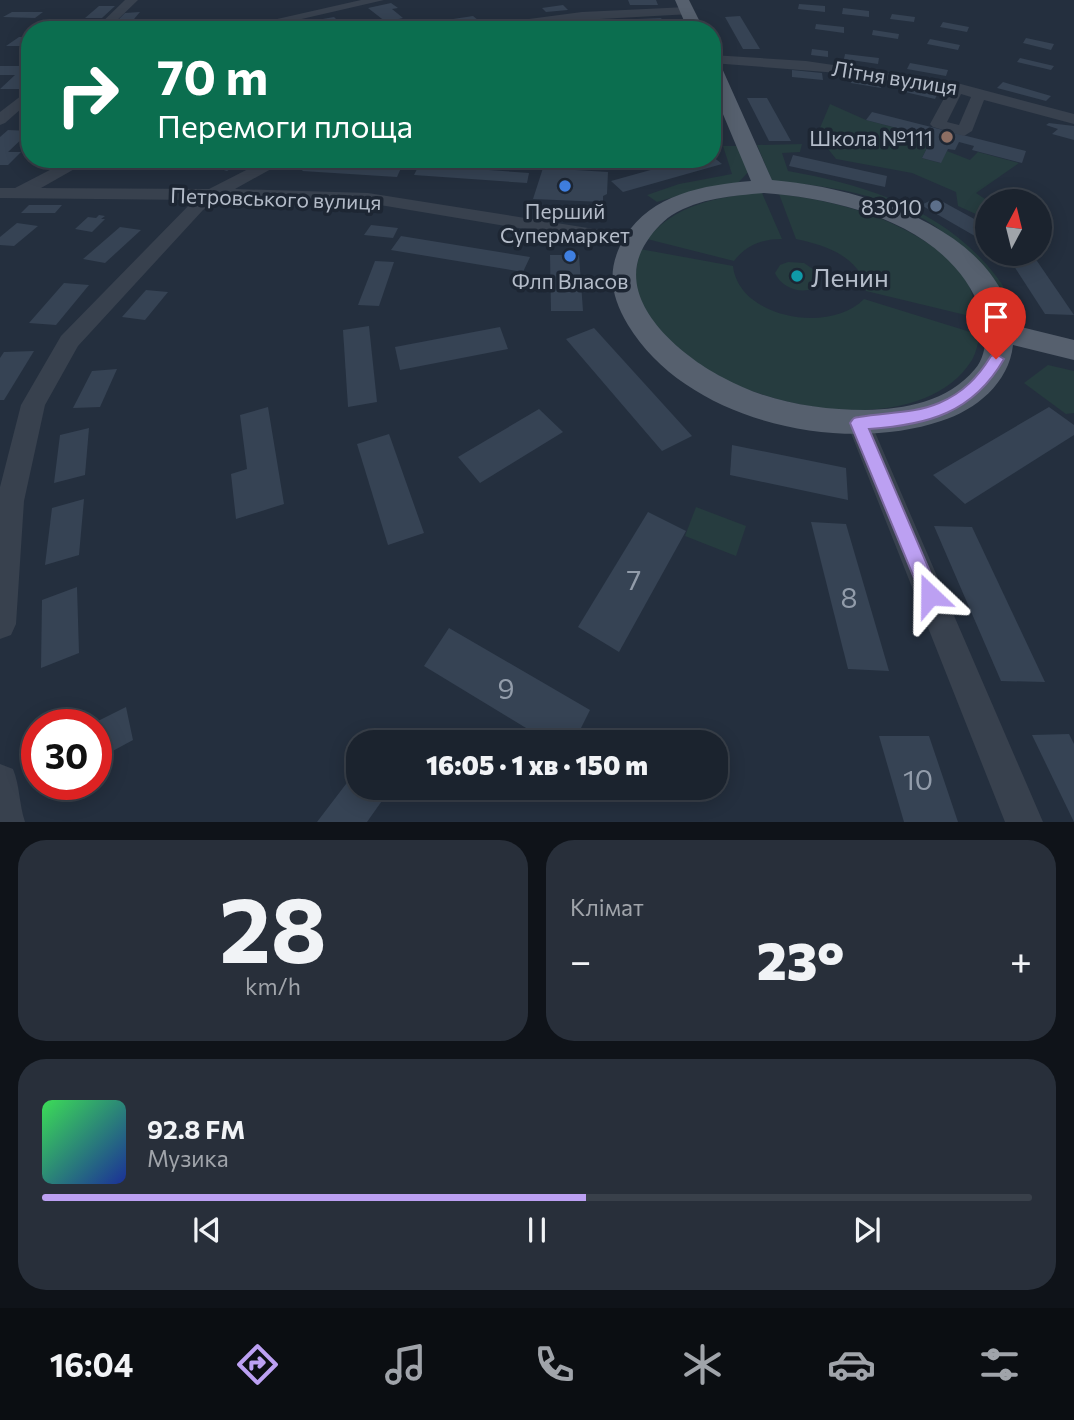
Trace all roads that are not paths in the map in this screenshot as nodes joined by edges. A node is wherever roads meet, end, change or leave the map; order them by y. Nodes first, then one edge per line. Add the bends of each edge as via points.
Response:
1 (132, 0) edge
2 (378, 0) edge
3 (684, 5) edge
4 (110, 21) edge
5 (277, 21) edge
6 (525, 21) edge
7 (692, 21) edge
8 (721, 60) edge
9 (721, 87) edge
10 (957, 87) junction
11 (980, 92) junction
12 (21, 101) edge
13 (1074, 119) edge
14 (0, 120) edge
15 (65, 168) edge
16 (264, 168) edge
17 (764, 186) junction
18 (9, 193) edge
19 (211, 195) junction
20 (0, 210) edge
21 (632, 241) junction
22 (1001, 332) junction
23 (1074, 350) edge
24 (859, 423) junction
25 (0, 624) edge
26 (0, 782) edge
27 (6, 821) edge
28 (1024, 821) edge

1 - 4 street
2 - 5 street
3 - 6 street
3 - 7 main road
8 - 10 street, Літня вулиця via 836,67
9 - 17 main road
10 - 11 street, Літня вулиця
10 - 11 street via 938,124 964,131
11 - 13 street, Літня вулиця
12 - 14 street
15 - 18 street
16 - 19 street
17 - 21 main road via 698,195 670,206
17 - 22 main road via 844,197 921,229 979,279 996,309
18 - 19 street, Петровського вулиця
18 - 20 street
19 - 21 street, Петровського вулиця via 368,198
19 - 25 street via 69,341 33,405 10,501
21 - 24 main road via 624,262 630,306 643,329 692,374 769,409
22 - 23 main road
22 - 24 main road via 996,359 968,394 921,416
24 - 28 street
26 - 27 street

